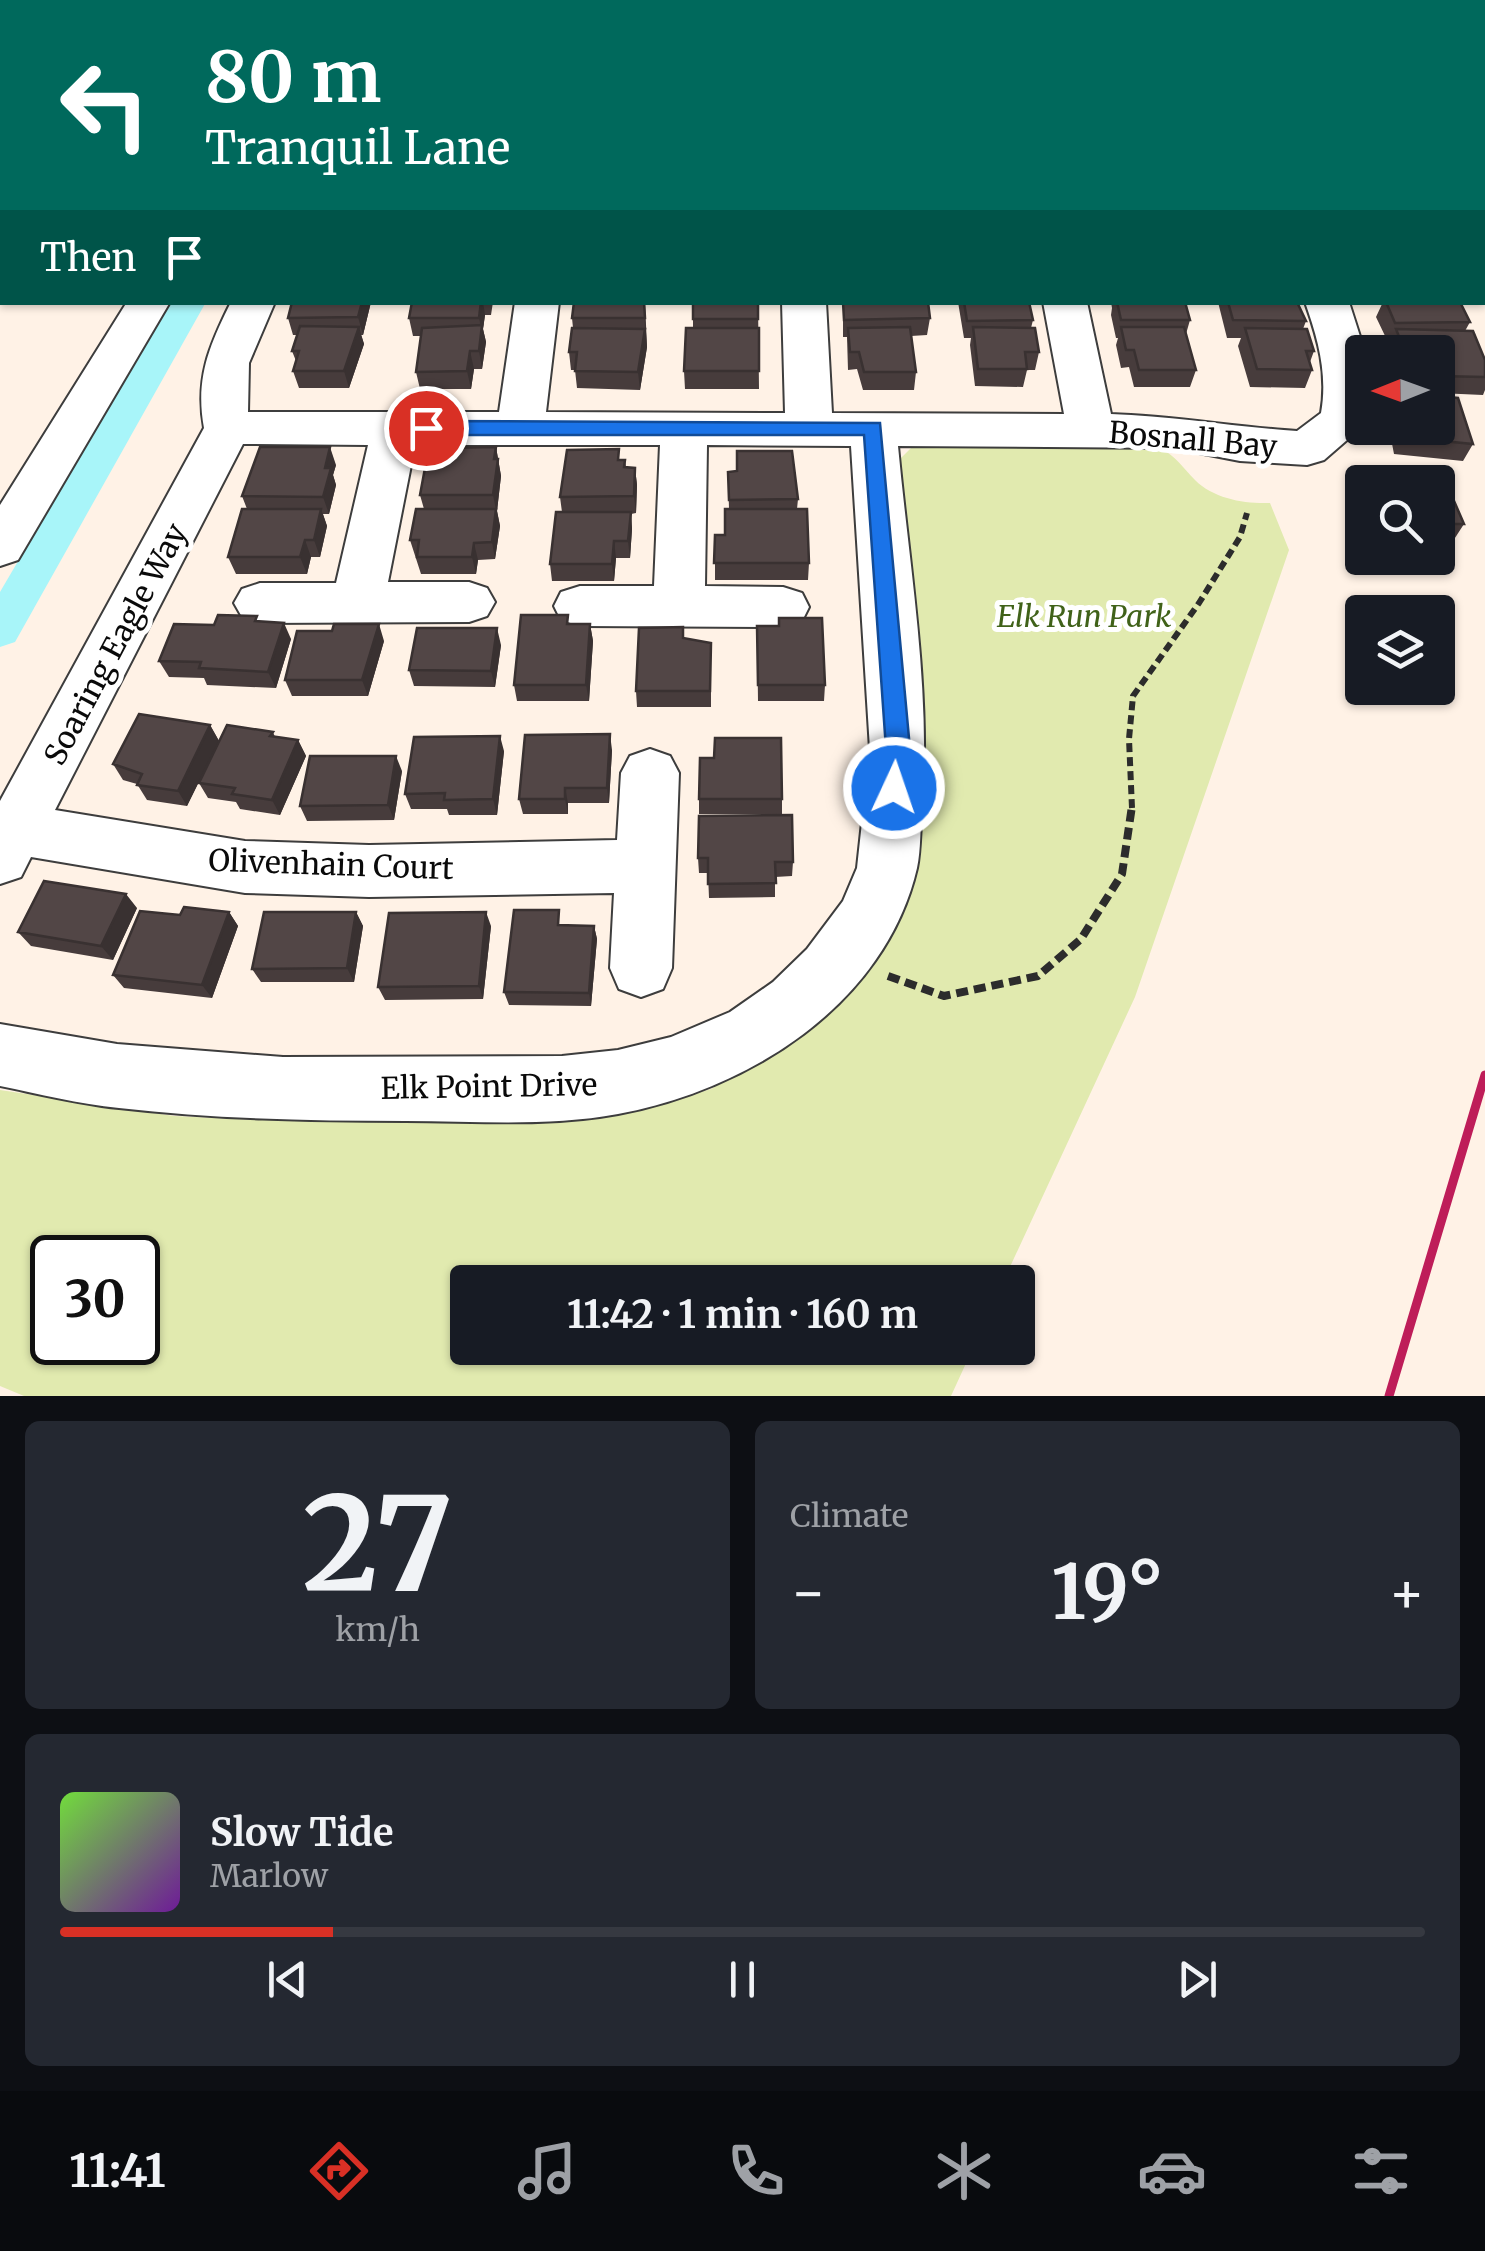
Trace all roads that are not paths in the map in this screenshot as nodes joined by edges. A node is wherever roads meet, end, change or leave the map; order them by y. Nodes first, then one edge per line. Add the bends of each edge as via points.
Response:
1 (147, 305) edge
2 (253, 305) edge
3 (538, 305) edge
4 (804, 305) edge
5 (1067, 305) edge
6 (1329, 305) edge
7 (228, 428) junction
8 (395, 428) junction
9 (809, 428) junction
10 (873, 428) junction
11 (520, 429) junction
12 (684, 430) junction
13 (1092, 430) junction
14 (0, 546) edge
15 (358, 602) junction
16 (469, 602) dead end
17 (260, 603) dead end
18 (580, 606) dead end
19 (679, 606) junction
20 (783, 608) dead end
21 (650, 772) dead end
22 (9, 843) edge
23 (646, 866) junction
24 (641, 968) dead end
25 (0, 1055) edge

1 - 14 street
2 - 7 street via 220,376
3 - 11 street
4 - 9 street
5 - 13 street
6 - 13 street, Bosnall Bay via 1346,351 1347,399 1343,420 1307,448
7 - 8 street, Bosnall Bay
7 - 22 street, Soaring Eagle Way
8 - 11 street, Bosnall Bay
8 - 15 street
9 - 10 street, Bosnall Bay
9 - 12 street, Bosnall Bay
10 - 13 street, Bosnall Bay
10 - 25 street, Elk Point Drive via 898,749 887,868 866,919 829,970 754,1034 618,1082 562,1088 283,1089 117,1076
11 - 12 street, Bosnall Bay
12 - 19 street
15 - 16 street
15 - 17 street
18 - 19 street
19 - 20 street
21 - 23 street
22 - 23 street, Olivenhain Court via 245,867
23 - 24 street

